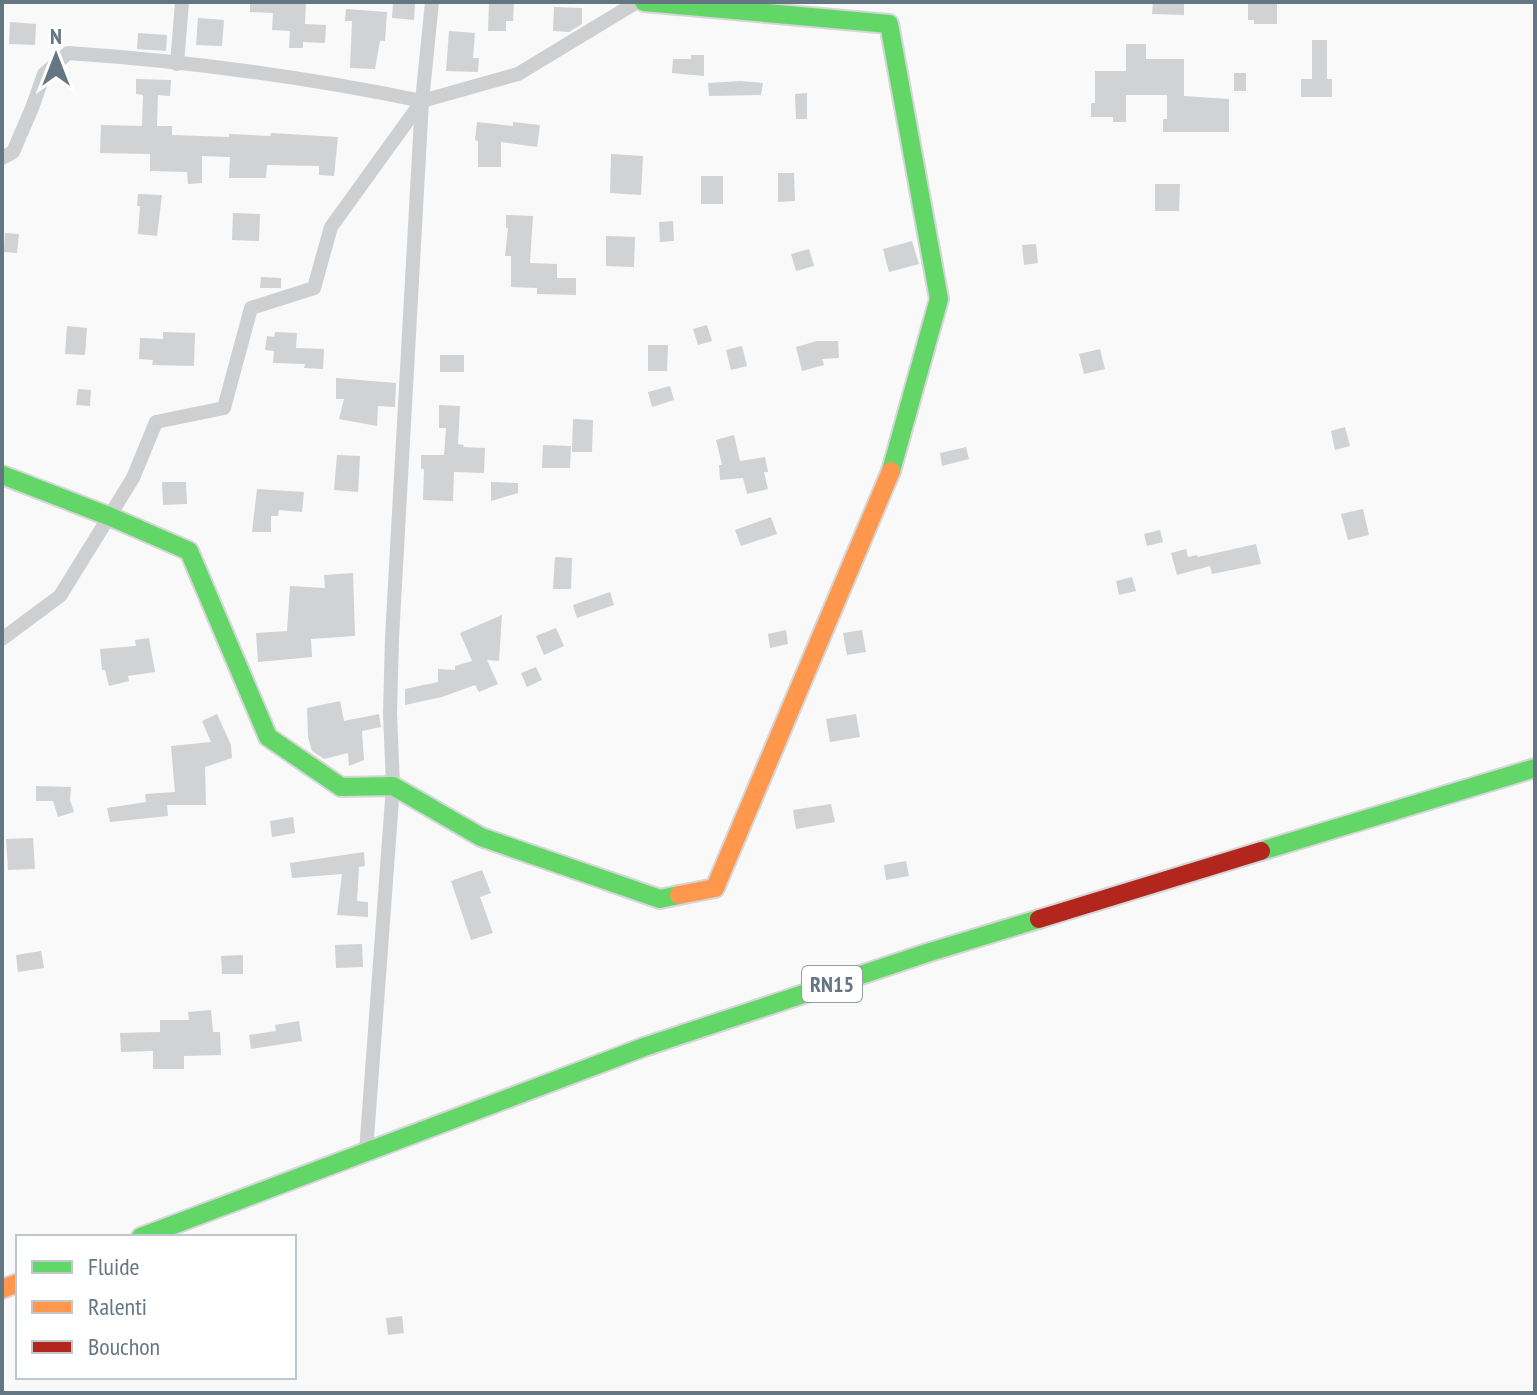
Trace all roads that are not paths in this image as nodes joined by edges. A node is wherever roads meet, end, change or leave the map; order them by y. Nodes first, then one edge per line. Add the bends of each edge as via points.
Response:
1 (182, 2) edge
2 (432, 2) edge
3 (637, 2) edge
4 (644, 2) edge
5 (177, 64) junction
6 (422, 101) junction
7 (2, 158) edge
8 (2, 475) edge
9 (111, 517) junction
10 (2, 639) edge
11 (1535, 768) edge
12 (393, 786) junction
13 (366, 1152) junction
14 (146, 1235) edge

1 - 5 street
2 - 6 street
3 - 6 street via 518,74
4 - 12 street via 889,24 939,299 889,479 715,888 660,899 481,837
5 - 6 street via 334,83
5 - 7 street via 68,53 44,74 13,152
6 - 9 street via 331,227 314,288 251,308 224,408 156,422
6 - 12 street via 392,638
8 - 9 street
9 - 10 street via 60,596
9 - 12 street via 189,551 268,737 341,787
11 - 13 street, RN15 via 930,952 644,1047
12 - 13 street
13 - 14 street, RN15

